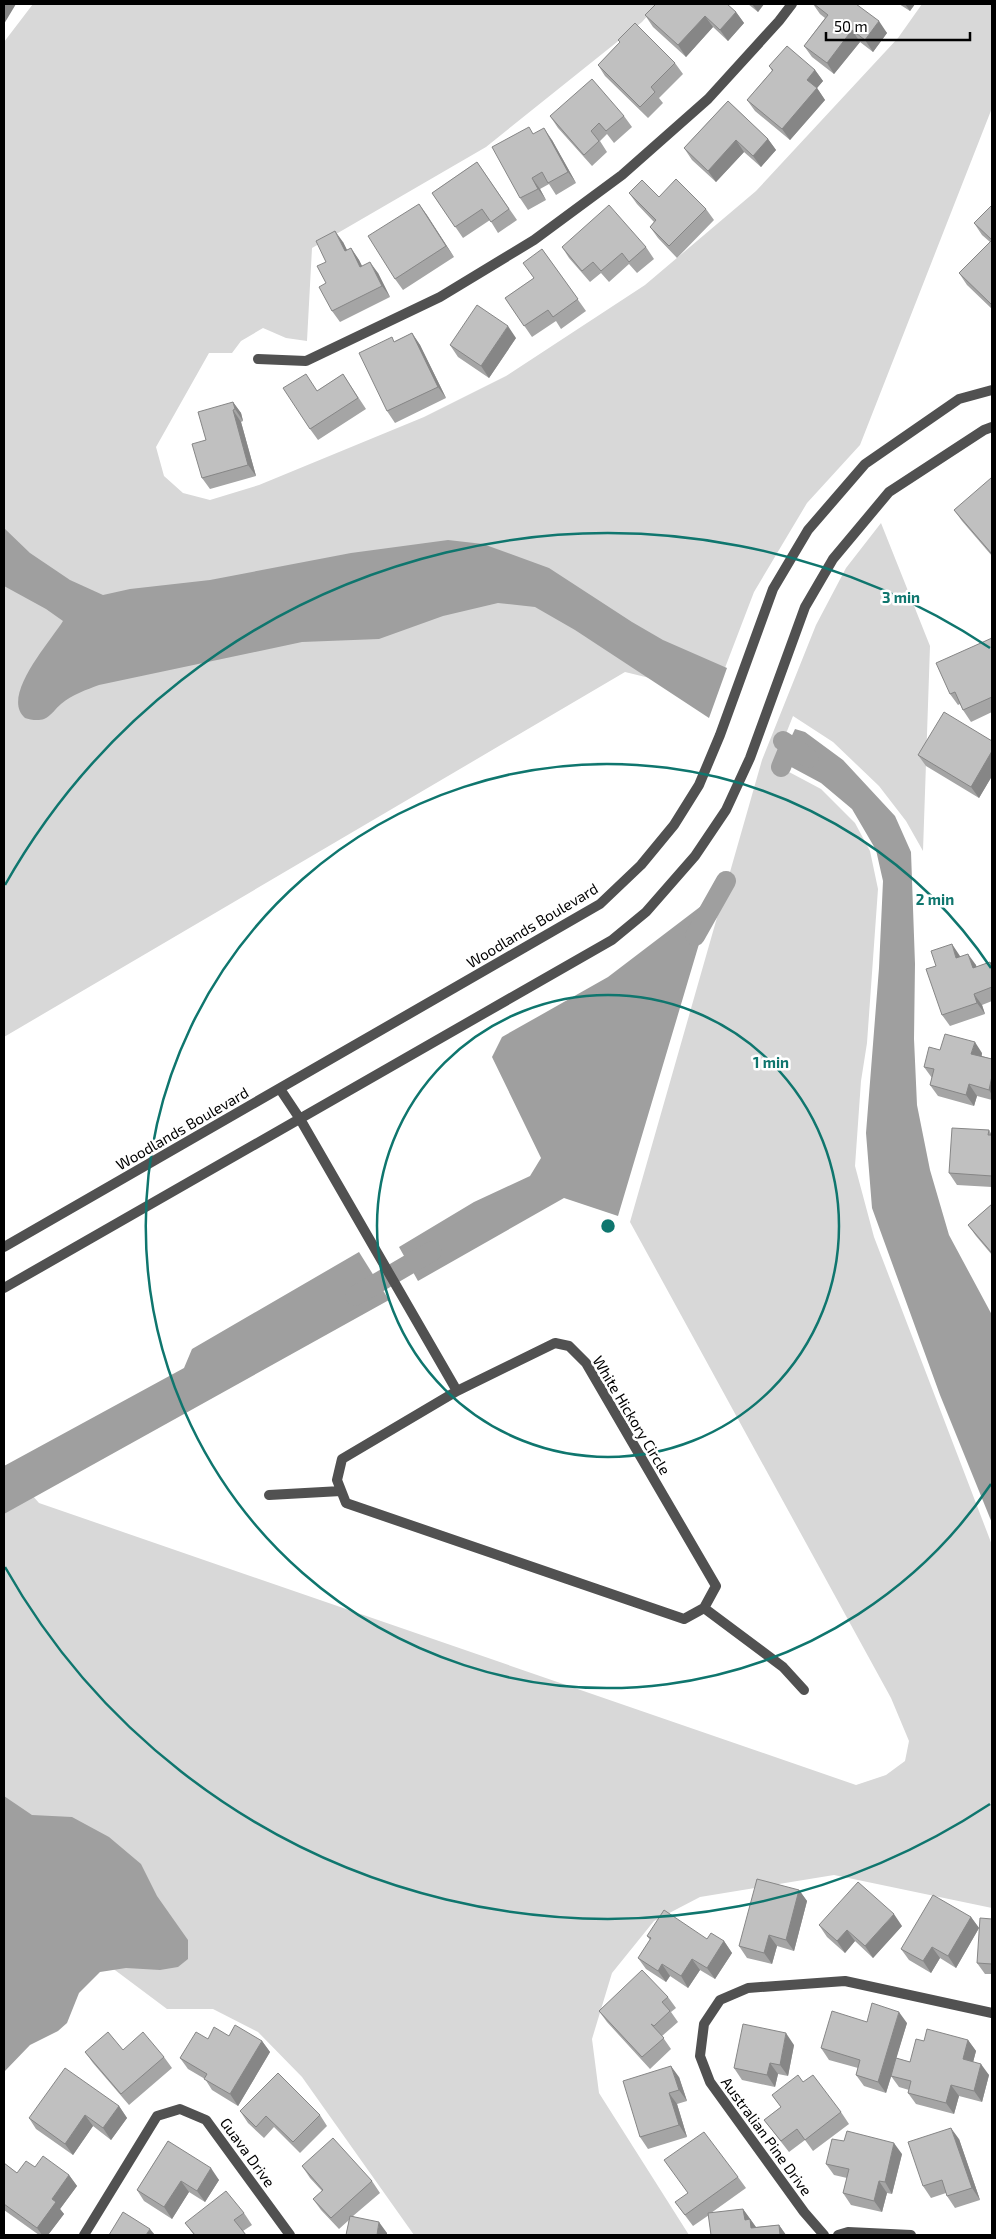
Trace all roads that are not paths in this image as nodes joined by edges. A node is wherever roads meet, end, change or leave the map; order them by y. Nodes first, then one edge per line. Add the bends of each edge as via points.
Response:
1 (792, 4) edge
2 (258, 359) dead end
3 (992, 390) edge
4 (992, 427) edge
5 (280, 1089) junction
6 (300, 1119) junction
7 (4, 1247) edge
8 (4, 1288) edge
9 (457, 1391) junction
10 (341, 1491) junction
11 (269, 1495) dead end
12 (704, 1608) junction
13 (804, 1690) dead end
14 (992, 2013) edge
15 (84, 2235) edge
16 (290, 2235) edge
17 (824, 2235) edge
18 (838, 2235) edge
19 (911, 2235) edge

1 - 2 street via 708,99 622,175 534,240 440,297 306,361
3 - 5 street, Woodlands Boulevard via 959,399 865,464 808,530 773,589 699,785 674,825 641,865 600,904
4 - 6 street via 888,492 833,560 805,607 750,758 726,810 695,856 646,912 612,940
5 - 6 street
5 - 7 street, Woodlands Boulevard
6 - 8 street
6 - 9 street
9 - 10 street, White Hickory Circle via 342,1459 337,1480
9 - 12 street, White Hickory Circle via 555,1343 569,1346 586,1363 716,1586
10 - 11 street
10 - 12 street via 346,1503 684,1619
12 - 13 street via 783,1667
14 - 17 street, Australian Pine Drive via 845,1981 748,1988 720,2000 704,2024 700,2056 710,2082
15 - 16 street, Guava Drive via 157,2116 180,2109 206,2120
18 - 19 street via 848,2232

